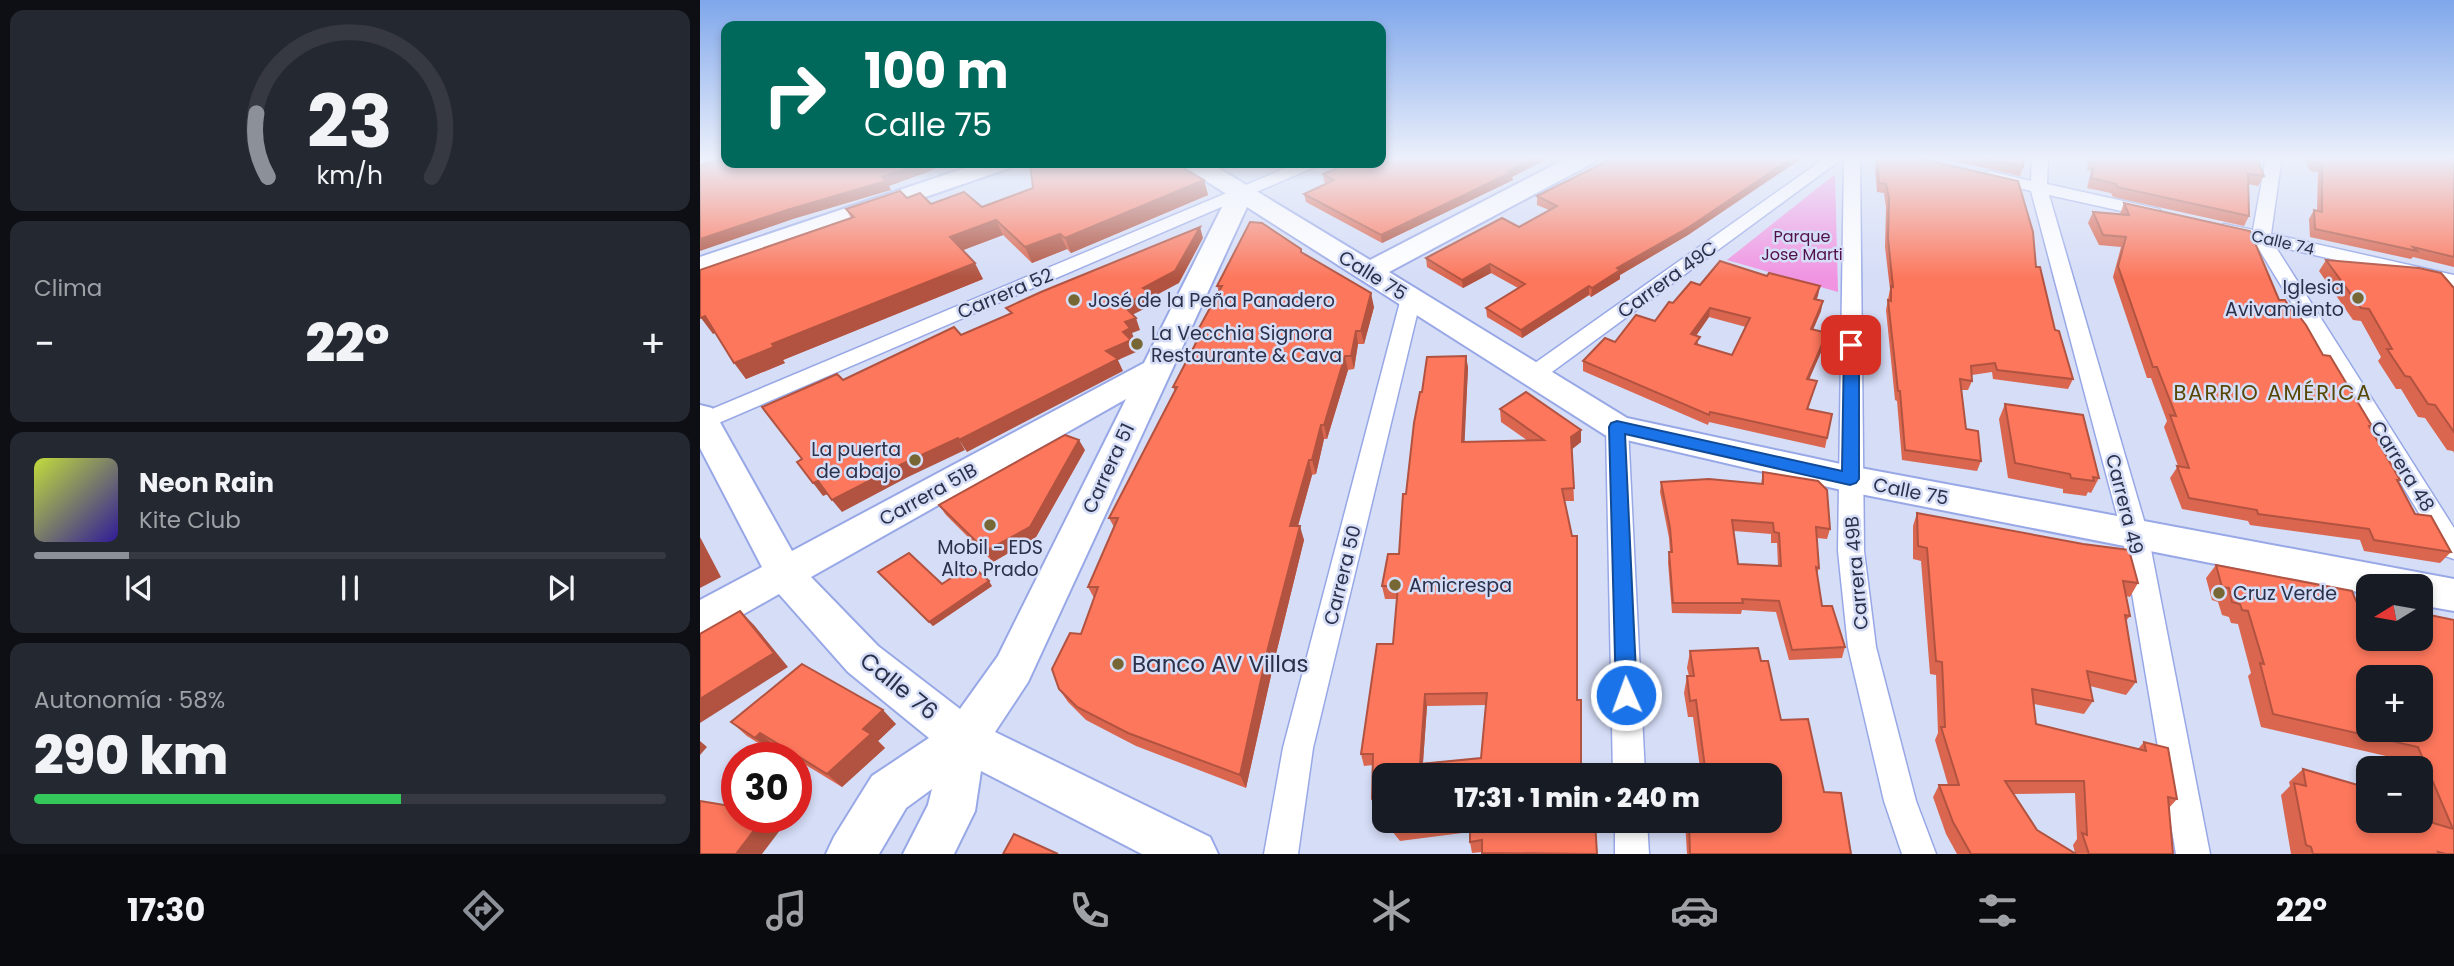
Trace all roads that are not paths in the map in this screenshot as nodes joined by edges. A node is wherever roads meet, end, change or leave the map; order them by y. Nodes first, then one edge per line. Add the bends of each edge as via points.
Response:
1 (900, 198) edge
2 (1228, 198) edge
3 (1239, 198) edge
4 (1251, 198) edge
5 (1509, 198) edge
6 (1780, 198) edge
7 (1852, 198) edge
8 (2042, 198) edge
9 (2083, 198) edge
10 (2267, 198) edge
11 (1277, 216) junction
12 (2169, 217) edge
13 (1226, 224) junction
14 (2209, 226) edge
15 (2261, 237) junction
16 (700, 266) edge
17 (1367, 272) junction
18 (2454, 281) edge
19 (1411, 299) junction
20 (1155, 370) junction
21 (1533, 375) junction
22 (1090, 405) junction
23 (701, 420) edge
24 (1617, 427) junction
25 (1126, 430) junction
26 (1850, 479) junction
27 (2135, 534) junction
28 (2454, 549) edge
29 (786, 572) junction
30 (2356, 576) edge
31 (2433, 591) edge
32 (2454, 595) edge
33 (700, 619) edge
34 (964, 739) junction
35 (1629, 763) edge
36 (1631, 833) edge
37 (851, 854) edge
38 (928, 854) edge
39 (1192, 854) edge
40 (1281, 854) edge
41 (1632, 854) edge
42 (1919, 854) edge
43 (2193, 854) edge

1 - 16 street
2 - 23 street, Carrera 52
3 - 13 street, Carrera 51
4 - 11 street, Calle 75
5 - 17 street
6 - 21 street, Carrera 49C
7 - 26 street, Carrera 49B
8 - 27 street, Carrera 49
9 - 12 street
10 - 15 street
11 - 13 street via 1256,213
11 - 17 street, Calle 75
13 - 20 street, Carrera 51
14 - 15 street, Calle 74
15 - 18 street, Calle 74
15 - 28 street, Carrera 48
17 - 19 street, Calle 75
19 - 21 street, Calle 75
19 - 40 street, Carrera 50 via 1298,748
20 - 22 street, Carrera 51B
20 - 25 street, Carrera 51
21 - 24 street, Calle 75
22 - 25 street via 1119,409 1126,416
22 - 29 street, Carrera 51B
23 - 29 street, Calle 76
24 - 26 street, Calle 75
24 - 35 street
25 - 34 street, Carrera 51 via 1013,669
26 - 27 street, Calle 75
26 - 42 street, Carrera 49B via 1851,551 1863,647 1900,801
27 - 30 street, Calle 75
27 - 43 street, Carrera 49
29 - 33 street, Carrera 51B
29 - 34 street, Calle 76 via 863,659
31 - 32 street
34 - 37 street, Carrera 51 via 890,792
34 - 38 street, Carrera 51 via 951,811
34 - 39 street, Calle 76
36 - 41 street

